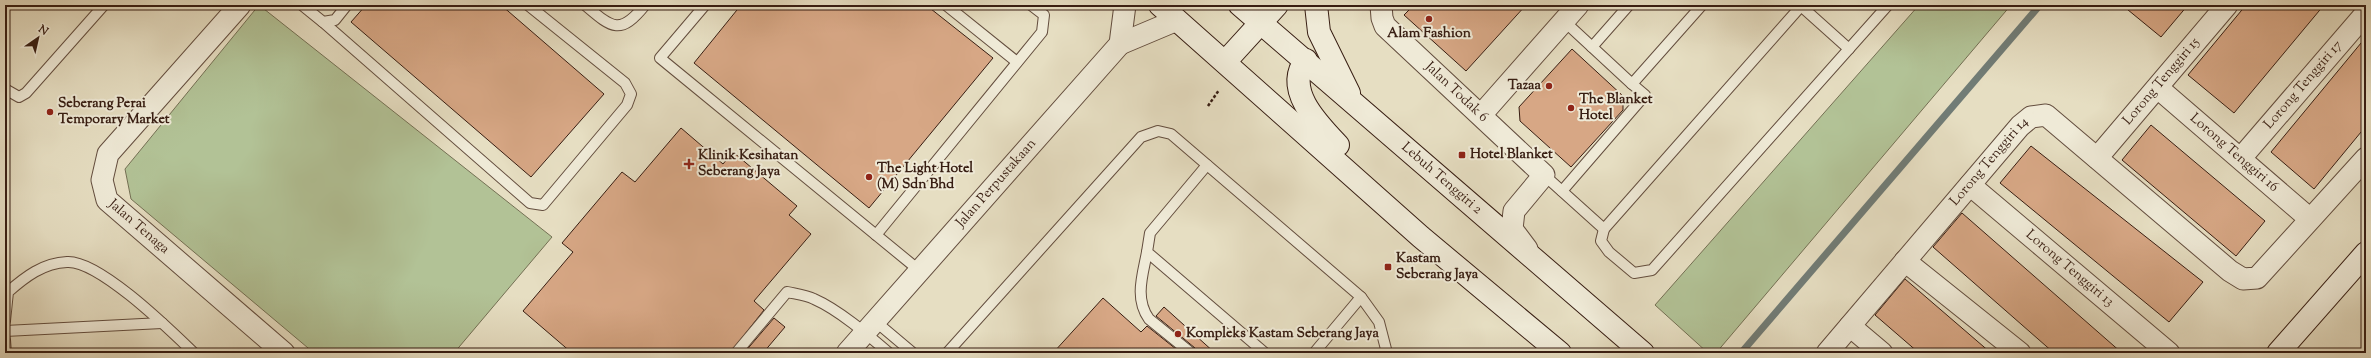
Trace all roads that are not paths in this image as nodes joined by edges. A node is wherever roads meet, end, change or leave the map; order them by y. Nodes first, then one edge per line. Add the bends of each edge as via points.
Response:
1 (104, 5) edge
2 (240, 5) edge
3 (302, 5) edge
4 (347, 5) edge
5 (528, 5) edge
6 (585, 5) edge
7 (645, 5) edge
8 (705, 5) edge
9 (946, 5) edge
10 (1031, 5) edge
11 (1125, 5) edge
12 (1160, 5) edge
13 (1240, 5) edge
14 (1277, 5) edge
15 (1316, 5) edge
16 (1381, 5) edge
17 (1578, 5) edge
18 (1629, 5) edge
19 (1702, 5) edge
20 (1801, 5) edge
21 (1888, 5) edge
22 (2227, 5) edge
23 (2366, 13) edge
24 (1177, 20) junction
25 (1564, 21) junction
26 (323, 22) junction
27 (1260, 23) junction
28 (1120, 44) junction
29 (1592, 47) junction
30 (1849, 49) junction
31 (1306, 60) junction
32 (1017, 62) junction
33 (1226, 62) junction
34 (1632, 84) junction
35 (2158, 88) junction
36 (5, 89) edge
37 (1353, 102) junction
38 (1481, 115) junction
39 (2097, 158) junction
40 (2241, 158) junction
41 (2366, 158) edge
42 (1207, 165) junction
43 (1544, 175) junction
44 (1970, 185) junction
45 (1562, 191) junction
46 (2310, 219) junction
47 (1604, 228) junction
48 (876, 235) junction
49 (1421, 236) junction
50 (1147, 252) junction
51 (2366, 253) edge
52 (1533, 258) junction
53 (1905, 261) junction
54 (920, 271) junction
55 (1361, 298) junction
56 (5, 321) edge
57 (162, 323) junction
58 (1850, 326) junction
59 (870, 327) junction
60 (5, 331) edge
61 (5, 340) edge
62 (2284, 351) edge
63 (6, 353) edge
64 (194, 353) edge
65 (284, 353) edge
66 (736, 353) edge
67 (847, 353) edge
68 (889, 353) edge
69 (913, 353) edge
70 (947, 353) edge
71 (1191, 353) edge
72 (1265, 353) edge
73 (1314, 353) edge
74 (1387, 353) edge
75 (1560, 353) edge
76 (1643, 353) edge
77 (1827, 353) edge
78 (1882, 353) edge
79 (2020, 353) edge
80 (2169, 353) edge

1 - 36 lane via 26,93 19,97
2 - 65 street, Jalan Tenaga via 108,154 102,180 107,200
3 - 26 lane
4 - 26 lane via 335,20
5 - 26 lane via 625,83 631,94 627,105 543,205 530,203
6 - 7 lane via 604,22 617,26 632,21
8 - 48 lane via 660,58
9 - 32 lane
10 - 32 lane via 1044,15 1042,32
11 - 28 street
12 - 24 street
13 - 27 street, Lebuh Tenggiri 2
14 - 27 street
15 - 37 street via 1319,32
16 - 38 street, Jalan Todak 6 via 1382,18 1386,26
17 - 25 street
18 - 29 lane
19 - 34 lane
20 - 30 lane
20 - 47 lane
21 - 30 lane
22 - 35 street, Lorong Tenggiri 15
23 - 40 street, Lorong Tenggiri 17
24 - 28 street
24 - 33 street
25 - 29 lane
25 - 38 street
27 - 31 street, Lebuh Tenggiri 2
27 - 33 street
28 - 54 street, Jalan Perpustakaan
29 - 34 lane
30 - 47 lane via 1652,270 1634,273 1609,252 1601,241
31 - 37 street, Lebuh Tenggiri 2
31 - 49 street via 1298,70 1297,84 1317,122
32 - 48 lane
33 - 49 street
34 - 45 lane via 1645,96
35 - 39 street, Lorong Tenggiri 15
35 - 40 street, Lorong Tenggiri 16
37 - 52 street, Lebuh Tenggiri 2
38 - 43 street, Jalan Todak 6
39 - 44 street, Lorong Tenggiri 14 via 2046,115 2031,117 2020,126
39 - 46 street, Lorong Tenggiri 14 via 2230,271 2243,279 2257,278
40 - 46 street, Lorong Tenggiri 16
41 - 46 street
42 - 50 lane via 1150,233
42 - 55 lane
42 - 70 lane via 1171,134 1158,131 1141,137
43 - 45 lane
43 - 52 street via 1514,211 1512,229
44 - 53 street, Lorong Tenggiri 14
44 - 80 street, Lorong Tenggiri 13
45 - 47 lane
48 - 54 lane
49 - 75 street
50 - 71 lane via 1139,295 1144,312
50 - 72 lane
51 - 62 street
52 - 76 street, Lebuh Tenggiri 2
53 - 58 street, Lorong Tenggiri 14
53 - 79 street
54 - 59 street, Jalan Perpustakaan
55 - 73 lane
55 - 74 lane via 1379,322
56 - 57 lane via 8,292 34,270 68,261 97,271 143,305
57 - 60 lane
57 - 64 lane
58 - 77 street, Lorong Tenggiri 14
58 - 78 street
59 - 66 lane via 813,299 787,292
59 - 67 street, Jalan Perpustakaan
59 - 68 lane
59 - 69 lane
61 - 63 lane

